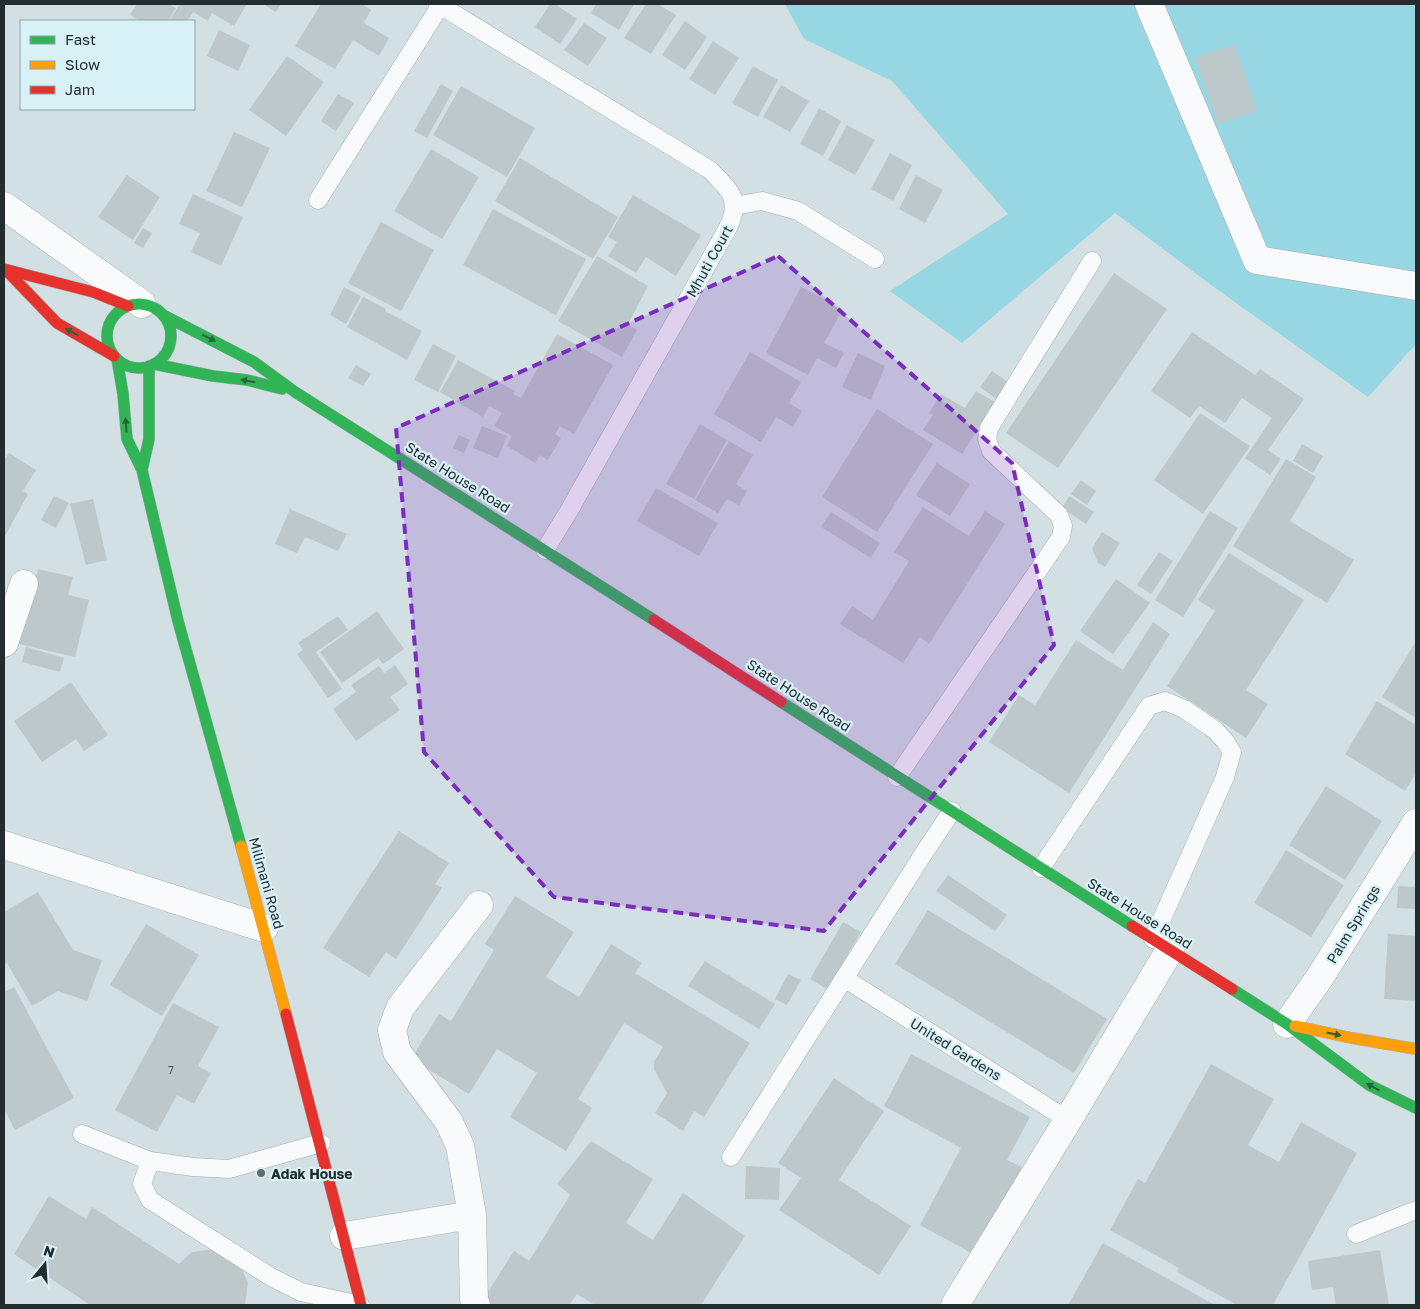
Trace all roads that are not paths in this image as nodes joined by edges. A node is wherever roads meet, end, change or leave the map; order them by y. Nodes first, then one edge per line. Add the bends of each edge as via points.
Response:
1 (1149, 4) edge
2 (439, 5) edge
3 (318, 200) dead end
4 (4, 206) edge
5 (734, 206) junction
6 (875, 258) dead end
7 (1092, 261) dead end
8 (5, 270) edge
9 (1416, 286) edge
10 (145, 309) junction
11 (116, 357) junction
12 (152, 365) junction
13 (296, 392) junction
14 (142, 470) junction
15 (545, 550) junction
16 (24, 584) dead end
17 (4, 643) edge
18 (898, 776) junction
19 (952, 810) junction
20 (1416, 823) edge
21 (4, 845) edge
22 (1040, 868) junction
23 (479, 904) dead end
24 (264, 928) junction
25 (1161, 944) junction
26 (844, 978) junction
27 (1287, 1024) junction
28 (1416, 1049) edge
29 (1416, 1108) edge
30 (1068, 1120) junction
31 (82, 1134) dead end
32 (321, 1143) junction
33 (731, 1157) dead end
34 (150, 1161) junction
35 (1416, 1210) edge
36 (472, 1215) junction
37 (1356, 1234) dead end
38 (344, 1236) junction
39 (361, 1305) edge
40 (476, 1305) edge
41 (954, 1305) edge

1 - 9 street via 1257,260
2 - 3 lane, Mhuti Court
2 - 5 lane, Mhuti Court via 710,170 730,193
4 - 10 street
5 - 6 lane via 762,201 798,211
5 - 15 lane, Mhuti Court via 732,218 716,249
7 - 18 lane via 989,428 987,439 991,451 1059,515 1063,526 1061,537
8 - 10 main road, State House Road
11 -> 8 main road, State House Road via 56,323
10 - 11 main road via 118,311 112,318 107,337
10 - 12 main road via 170,326 169,348
10 -> 13 main road, State House Road via 223,344
11 - 12 main road via 127,365
14 -> 11 main road, Milimani Road via 127,439
13 -> 12 main road, State House Road via 247,380
12 - 14 main road, Milimani Road via 149,438
13 - 15 main road, State House Road
14 - 24 main road, Milimani Road via 178,621
15 - 18 main road, State House Road
16 - 17 street
18 - 19 main road, State House Road
19 - 22 main road, State House Road
19 - 26 lane
20 - 27 street, Palm Springs
21 - 24 street
22 - 25 main road, State House Road
22 - 25 lane via 1149,706 1165,702 1184,709 1215,730 1232,752
23 - 36 street via 400,1008 392,1030 397,1052 449,1122 460,1146
24 - 32 main road, Milimani Road
25 - 27 main road, State House Road
25 - 30 street
26 - 30 lane, United Gardens
26 - 33 lane
27 -> 28 main road, State House Road
29 -> 27 main road, State House Road via 1369,1086
30 - 41 street
31 - 34 lane
32 - 34 lane via 229,1169
32 - 38 main road, Milimani Road
34 - 39 lane via 142,1184 150,1200 301,1292
35 - 37 lane
36 - 38 street
36 - 40 street
38 - 39 main road, Milimani Road

